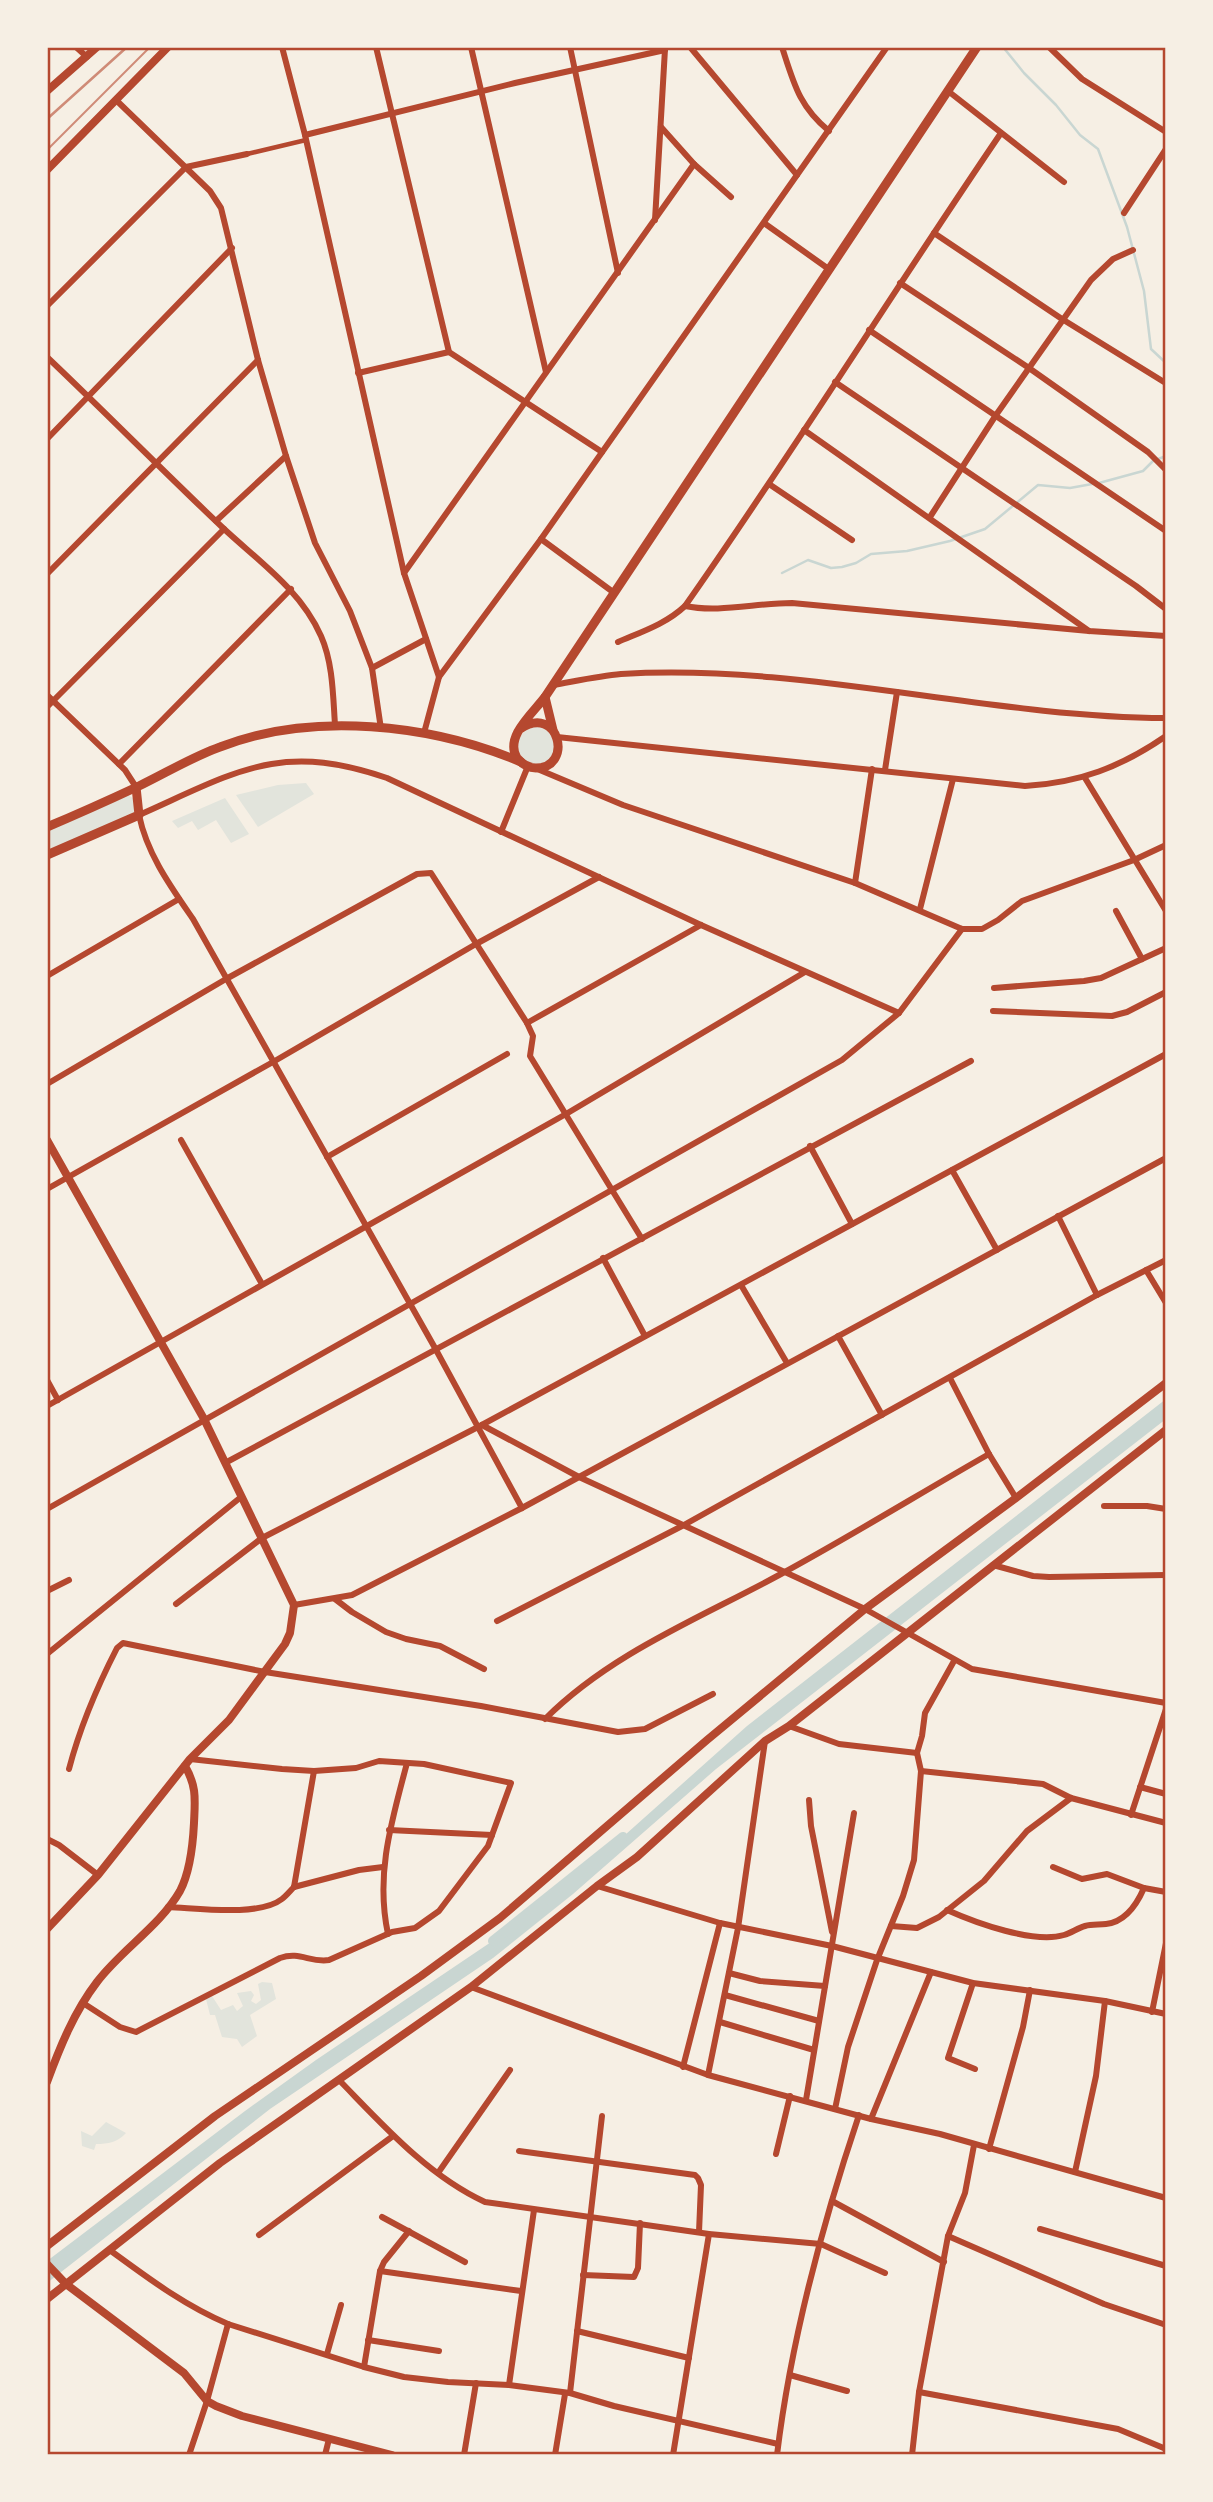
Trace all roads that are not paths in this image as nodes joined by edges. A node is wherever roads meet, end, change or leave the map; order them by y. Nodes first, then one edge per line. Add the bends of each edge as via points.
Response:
1 (76, 47) edge
2 (97, 47) edge
3 (168, 47) edge
4 (282, 47) edge
5 (376, 47) edge
6 (471, 47) edge
7 (570, 47) edge
8 (690, 47) edge
9 (782, 47) edge
10 (887, 47) edge
11 (977, 47) edge
12 (1049, 47) edge
13 (665, 49) edge
14 (87, 57) junction
15 (575, 69) junction
16 (47, 91) edge
17 (948, 91) junction
18 (480, 92) junction
19 (116, 100) junction
20 (393, 114) junction
21 (661, 127) junction
22 (829, 131) junction
23 (1166, 132) edge
24 (1001, 133) junction
25 (305, 137) junction
26 (1166, 149) edge
27 (247, 154) joint
28 (694, 164) junction
29 (187, 167) junction
30 (47, 170) edge
31 (797, 175) junction
32 (1064, 182) dead end
33 (731, 197) dead end
34 (1124, 213) dead end
35 (655, 222) junction
36 (764, 223) junction
37 (934, 233) junction
38 (232, 247) junction
39 (1133, 250) dead end
40 (830, 270) junction
41 (618, 272) junction
42 (900, 283) junction
43 (47, 306) edge
44 (1062, 319) junction
45 (869, 330) junction
46 (449, 352) junction
47 (47, 356) edge
48 (258, 360) junction
49 (1029, 368) junction
50 (546, 372) junction
51 (358, 373) junction
52 (835, 382) junction
53 (1164, 382) edge
54 (88, 396) junction
55 (526, 402) junction
56 (996, 415) junction
57 (804, 430) junction
58 (47, 439) edge
59 (601, 452) junction
60 (286, 456) junction
61 (157, 462) junction
62 (962, 468) junction
63 (1166, 470) edge
64 (769, 484) junction
65 (930, 517) junction
66 (216, 521) junction
67 (224, 528) junction
68 (1166, 531) edge
69 (541, 539) junction
70 (852, 540) dead end
71 (404, 573) junction
72 (47, 574) edge
73 (291, 589) junction
74 (613, 592) junction
75 (685, 606) junction
76 (1166, 609) edge
77 (1089, 631) junction
78 (1166, 636) edge
79 (426, 639) junction
80 (618, 642) dead end
81 (372, 668) junction
82 (439, 677) junction
83 (553, 685) junction
84 (897, 692) junction
85 (47, 695) edge
86 (545, 697) junction
87 (53, 701) junction
88 (47, 707) edge
89 (1166, 718) edge
90 (335, 724) junction
91 (381, 729) junction
92 (518, 732) junction
93 (424, 733) junction
94 (555, 734) junction
95 (1166, 737) edge
96 (487, 750) junction
97 (119, 764) junction
98 (528, 765) junction
99 (873, 769) junction
100 (885, 770) junction
101 (1085, 778) junction
102 (953, 779) junction
103 (136, 787) junction
104 (139, 815) junction
105 (47, 827) edge
106 (500, 832) junction
107 (1166, 845) edge
108 (47, 855) edge
109 (1134, 860) junction
110 (599, 877) junction
111 (855, 883) junction
112 (179, 899) junction
113 (920, 909) junction
114 (1116, 911) dead end
115 (1166, 911) edge
116 (701, 925) junction
117 (962, 929) junction
118 (476, 944) junction
119 (1166, 948) edge
120 (1142, 959) junction
121 (805, 972) junction
122 (47, 976) edge
123 (226, 979) junction
124 (994, 988) dead end
125 (1166, 992) edge
126 (993, 1011) dead end
127 (899, 1013) junction
128 (527, 1023) junction
129 (507, 1054) dead end
130 (1166, 1054) edge
131 (971, 1060) dead end
132 (273, 1062) junction
133 (47, 1084) edge
134 (566, 1114) junction
135 (47, 1140) edge
136 (181, 1140) dead end
137 (810, 1146) junction
138 (327, 1157) junction
139 (1166, 1158) edge
140 (952, 1170) junction
141 (69, 1176) junction
142 (47, 1189) edge
143 (612, 1190) junction
144 (1058, 1216) junction
145 (852, 1224) junction
146 (366, 1226) junction
147 (642, 1239) junction
148 (997, 1250) junction
149 (603, 1258) junction
150 (1166, 1260) edge
151 (1146, 1270) junction
152 (262, 1284) junction
153 (741, 1285) junction
154 (1097, 1295) junction
155 (1166, 1303) edge
156 (411, 1305) junction
157 (645, 1336) junction
158 (838, 1336) junction
159 (160, 1342) junction
160 (435, 1348) junction
161 (787, 1363) junction
162 (950, 1378) junction
163 (47, 1380) edge
164 (1166, 1383) edge
165 (58, 1399) junction
166 (47, 1406) edge
167 (882, 1415) junction
168 (204, 1419) junction
169 (480, 1426) junction
170 (1166, 1430) edge
171 (989, 1454) junction
172 (225, 1463) junction
173 (579, 1477) junction
174 (241, 1497) junction
175 (1016, 1498) junction
176 (1104, 1506) dead end
177 (522, 1508) junction
178 (47, 1509) edge
179 (1166, 1509) edge
180 (681, 1526) junction
181 (262, 1538) junction
182 (993, 1565) junction
183 (783, 1573) junction
184 (1166, 1576) edge
185 (69, 1580) dead end
186 (47, 1591) edge
187 (335, 1599) junction
188 (176, 1604) dead end
189 (294, 1605) junction
190 (865, 1609) junction
191 (496, 1621) dead end
192 (907, 1633) junction
193 (47, 1654) edge
194 (954, 1661) junction
195 (484, 1669) dead end
196 (265, 1672) junction
197 (713, 1694) dead end
198 (1166, 1703) edge
199 (1166, 1709) edge
200 (545, 1719) junction
201 (789, 1726) junction
202 (765, 1741) junction
203 (917, 1753) junction
204 (188, 1763) junction
205 (407, 1763) junction
206 (69, 1769) dead end
207 (314, 1770) junction
208 (921, 1771) junction
209 (1140, 1787) junction
210 (1166, 1794) edge
211 (1071, 1798) junction
212 (809, 1800) dead end
213 (854, 1814) dead end
214 (1131, 1815) junction
215 (1166, 1824) edge
216 (389, 1830) junction
217 (492, 1835) junction
218 (47, 1839) edge
219 (383, 1867) junction
220 (1054, 1867) dead end
221 (98, 1875) junction
222 (597, 1886) junction
223 (294, 1887) junction
224 (1144, 1888) junction
225 (1166, 1892) edge
226 (168, 1906) junction
227 (947, 1910) junction
228 (720, 1923) junction
229 (891, 1926) junction
230 (738, 1928) junction
231 (47, 1929) edge
232 (388, 1934) junction
233 (833, 1937) junction
234 (1166, 1943) edge
235 (832, 1947) junction
236 (877, 1960) junction
237 (931, 1972) junction
238 (729, 1973) junction
239 (973, 1983) junction
240 (825, 1986) junction
241 (471, 1987) junction
242 (1030, 1990) junction
243 (725, 1996) junction
244 (1105, 2001) junction
245 (83, 2003) junction
246 (1152, 2012) junction
247 (1166, 2014) edge
248 (819, 2021) junction
249 (720, 2022) junction
250 (814, 2050) junction
251 (682, 2067) junction
252 (975, 2069) dead end
253 (510, 2070) dead end
254 (708, 2075) junction
255 (339, 2080) junction
256 (47, 2082) edge
257 (790, 2096) junction
258 (806, 2100) junction
259 (835, 2109) junction
260 (601, 2116) dead end
261 (859, 2116) junction
262 (871, 2119) junction
263 (393, 2136) junction
264 (974, 2145) junction
265 (989, 2149) junction
266 (519, 2151) dead end
267 (776, 2154) dead end
268 (596, 2160) junction
269 (1075, 2172) junction
270 (438, 2173) junction
271 (1166, 2198) edge
272 (832, 2201) junction
273 (534, 2210) junction
274 (589, 2216) junction
275 (382, 2217) dead end
276 (640, 2223) junction
277 (1040, 2229) dead end
278 (409, 2231) junction
279 (699, 2232) junction
280 (709, 2234) junction
281 (259, 2235) dead end
282 (948, 2236) junction
283 (821, 2244) junction
284 (47, 2246) edge
285 (110, 2250) junction
286 (465, 2262) dead end
287 (944, 2262) junction
288 (47, 2264) edge
289 (1166, 2266) edge
290 (380, 2271) junction
291 (885, 2273) dead end
292 (583, 2275) junction
293 (66, 2284) junction
294 (521, 2291) junction
295 (47, 2299) edge
296 (341, 2305) dead end
297 (228, 2324) junction
298 (1166, 2325) edge
299 (577, 2331) junction
300 (368, 2340) junction
301 (439, 2351) dead end
302 (327, 2354) junction
303 (689, 2358) junction
304 (364, 2367) junction
305 (790, 2375) junction
306 (476, 2383) junction
307 (509, 2385) junction
308 (847, 2391) dead end
309 (919, 2392) junction
310 (568, 2393) junction
311 (207, 2401) junction
312 (678, 2420) junction
313 (778, 2444) junction
314 (326, 2449) edge
315 (1166, 2449) edge
316 (189, 2455) edge
317 (392, 2455) edge
318 (464, 2455) edge
319 (555, 2455) edge
320 (673, 2455) edge
321 (777, 2455) edge
322 (912, 2455) edge

1 - 14 street
2 - 14 street
3 - 19 street
4 - 25 street
5 - 20 street
6 - 18 street
7 - 15 street
8 - 31 street
9 - 22 street via 802,103
10 - 22 street
11 - 17 main road
12 - 23 street via 1082,79
13 - 15 street
13 - 21 street
14 - 16 street
15 - 18 street
15 - 41 street
17 - 24 street
17 - 40 main road
18 - 20 street
18 - 50 street
19 - 29 street
19 - 30 street
20 - 25 street
20 - 46 street
21 - 28 street
21 - 35 street
22 - 31 street
24 - 32 street
24 - 37 street
25 - 27 street
25 - 51 street
26 - 34 street
27 - 29 street
28 - 33 street
28 - 35 street
29 - 38 street via 218,202
29 - 43 street
31 - 36 street
35 - 41 street
36 - 40 street
36 - 59 street
37 - 42 street
37 - 44 street
38 - 48 street
38 - 54 street
39 - 44 street via 1105,265
40 - 74 main road
41 - 50 street
42 - 45 street
42 - 49 street
44 - 49 street
44 - 53 street
45 - 52 street
45 - 56 street
46 - 51 street
46 - 55 street
47 - 54 street
48 - 60 street
48 - 61 street
49 - 56 street
49 - 63 street
50 - 55 street
51 - 71 street
52 - 57 street
52 - 62 street
54 - 58 street
54 - 61 street
55 - 59 street
55 - 71 street
56 - 62 street
56 - 68 street
57 - 64 street
57 - 65 street
59 - 69 street
60 - 66 street
60 - 81 street via 315,543 350,611
61 - 66 street
61 - 72 street
62 - 65 street
62 - 76 street
64 - 70 street
64 - 75 street
65 - 77 street
66 - 67 street
67 - 73 street
67 - 87 street
69 - 74 street
69 - 82 street
71 - 79 street
73 - 90 street via 326,647
73 - 97 street
74 - 83 main road
75 - 77 street via 707,609 792,603
75 - 80 street via 662,623
77 - 78 street
79 - 81 street
79 - 82 street
81 - 91 street
82 - 93 street
83 - 84 street via 625,674 742,675
83 - 86 main road
84 - 89 street via 1055,713
84 - 100 street
85 - 87 street
86 - 92 main road
86 - 94 main road
87 - 88 street
87 - 97 street
90 - 91 main road
90 - 103 main road via 234,742
91 - 93 main road
92 - 94 main road via 541,723
92 - 96 main road via 503,746
92 - 98 main road via 514,750
93 - 96 main road
94 - 98 main road via 559,744 554,758 549,763
94 - 99 street
95 - 101 street
96 - 98 main road
97 - 103 street
98 - 106 street
98 - 111 street via 624,805
99 - 100 street
99 - 111 street
100 - 102 street
101 - 102 street via 1025,786
101 - 109 street
102 - 113 street
103 - 104 main road
103 - 105 main road
104 - 106 street via 246,769 306,760 387,779
104 - 108 main road
104 - 112 street via 151,851
106 - 110 street
107 - 109 street
109 - 115 street
109 - 117 street via 1033,896 982,929
110 - 116 street
110 - 118 street
111 - 113 street
112 - 122 street
112 - 123 street
113 - 117 street
114 - 120 street
116 - 121 street
116 - 128 street
117 - 127 street
118 - 123 street via 435,877 426,872
118 - 128 street
118 - 132 street
119 - 120 street
120 - 124 street via 1101,978
121 - 127 street
121 - 134 street
123 - 132 street
123 - 133 street
125 - 126 street via 1112,1016
127 - 143 street via 842,1060
128 - 134 street via 533,1036 530,1056
129 - 138 street
130 - 140 street
131 - 137 street
132 - 138 street
132 - 141 street
134 - 143 street
134 - 146 street
135 - 141 street
136 - 152 street
137 - 145 street
137 - 147 street
138 - 146 street
139 - 144 street
140 - 145 street
140 - 148 street
141 - 142 street
141 - 159 street
143 - 147 street
143 - 156 street
144 - 148 street
144 - 154 street
145 - 153 street
146 - 152 street
146 - 156 street
147 - 149 street
148 - 158 street
149 - 157 street
149 - 160 street
150 - 151 street
151 - 154 street
151 - 155 street
152 - 159 street
153 - 157 street
153 - 161 street
154 - 162 street
156 - 160 street
156 - 168 street
157 - 169 street
158 - 161 street
158 - 167 street
159 - 165 street
159 - 168 street
160 - 169 street
160 - 172 street
161 - 173 street
162 - 167 street
162 - 171 street
163 - 165 street
164 - 175 street
165 - 166 street
167 - 180 street
168 - 172 street
168 - 178 street
169 - 173 street
169 - 177 street
169 - 181 street
170 - 182 street
171 - 175 street
171 - 183 street
172 - 174 street
173 - 177 street
173 - 180 street
174 - 181 street
174 - 193 street
175 - 190 street
176 - 179 street
177 - 187 street via 364,1589
180 - 183 street
180 - 191 street
181 - 188 street
181 - 189 street
182 - 184 street via 1033,1576
182 - 192 street
183 - 190 street
183 - 200 street via 611,1664
185 - 186 street
187 - 189 street
187 - 195 street via 386,1632 440,1646
189 - 196 street via 290,1633
190 - 192 street
190 - 284 street via 500,1918 215,2116
192 - 194 street
192 - 201 street
194 - 198 street via 987,1673
194 - 203 street via 928,1705
196 - 200 street
196 - 204 street via 229,1720
196 - 206 street via 123,1643 91,1703
197 - 200 street via 636,1732
199 - 209 street
201 - 202 street
201 - 203 street via 839,1744
202 - 222 street via 637,1857
202 - 230 street
203 - 208 street
204 - 207 street
204 - 221 street
204 - 226 street via 195,1786 193,1831 181,1888
205 - 207 street via 379,1761 356,1768
205 - 216 street
205 - 217 street via 511,1783
207 - 223 street
208 - 211 street via 1043,1784
208 - 229 street via 914,1860
209 - 210 street
209 - 214 street
211 - 214 street
211 - 227 street via 1027,1831 984,1881
212 - 233 street
213 - 233 street
214 - 215 street
216 - 217 street
216 - 219 street
217 - 232 street via 480,1859 439,1910 420,1926
218 - 221 street
219 - 223 street
219 - 232 street
220 - 224 street via 1082,1879 1107,1874
221 - 231 street
222 - 228 street
222 - 241 street
223 - 226 street via 279,1901 252,1909
224 - 225 street
224 - 227 street via 1125,1917 1063,1935 1000,1929
226 - 245 street via 107,1970
227 - 229 street via 925,1926
228 - 230 street
228 - 251 street
229 - 236 street
230 - 235 street
230 - 238 street
232 - 245 street via 326,1961 300,1955 280,1958 136,2032
233 - 235 street
234 - 246 street
235 - 236 street
235 - 240 street
236 - 237 street
236 - 259 street via 848,2047
237 - 239 street
237 - 262 street
238 - 240 street via 760,1981
238 - 243 street
239 - 242 street
239 - 252 street via 948,2058
240 - 248 street
241 - 251 street
241 - 255 street
242 - 244 street
242 - 265 street
243 - 248 street
243 - 249 street
244 - 246 street
244 - 269 street via 1096,2076
245 - 256 street
246 - 247 street
248 - 250 street
249 - 250 street
249 - 254 street
250 - 258 street
251 - 254 street
253 - 270 street
254 - 257 street
255 - 263 street
255 - 285 street via 220,2163
257 - 258 street
257 - 267 street
258 - 259 street
259 - 261 street
260 - 268 street
261 - 262 street
261 - 272 street
262 - 264 street
263 - 270 street
263 - 281 street
264 - 265 street
264 - 282 street via 965,2193
265 - 269 street
266 - 268 street
268 - 274 street
268 - 279 street via 698,2178
269 - 271 street
270 - 273 street via 485,2202
272 - 283 street
272 - 287 street
273 - 274 street
273 - 294 street
274 - 276 street
274 - 292 street
275 - 278 street
276 - 279 street
276 - 292 street via 634,2277
277 - 289 street
278 - 286 street
278 - 290 street
279 - 280 street
280 - 283 street
280 - 303 street
282 - 287 street
282 - 298 street via 1104,2304
283 - 291 street
283 - 305 street
285 - 293 street
285 - 297 street via 178,2299
287 - 309 street
288 - 293 street
290 - 294 street
290 - 300 street
292 - 299 street
293 - 295 street
293 - 311 street via 184,2373
294 - 307 street
296 - 302 street
297 - 302 street
297 - 311 street
299 - 303 street
299 - 310 street
300 - 301 street
300 - 304 street
302 - 304 street
303 - 312 street
304 - 306 street
305 - 308 street
305 - 313 street
306 - 307 street
306 - 318 street
307 - 310 street
309 - 315 street via 1118,2429
309 - 322 street
310 - 312 street
310 - 319 street
311 - 314 street
311 - 316 street
312 - 313 street
312 - 320 street
313 - 321 street
314 - 317 street

